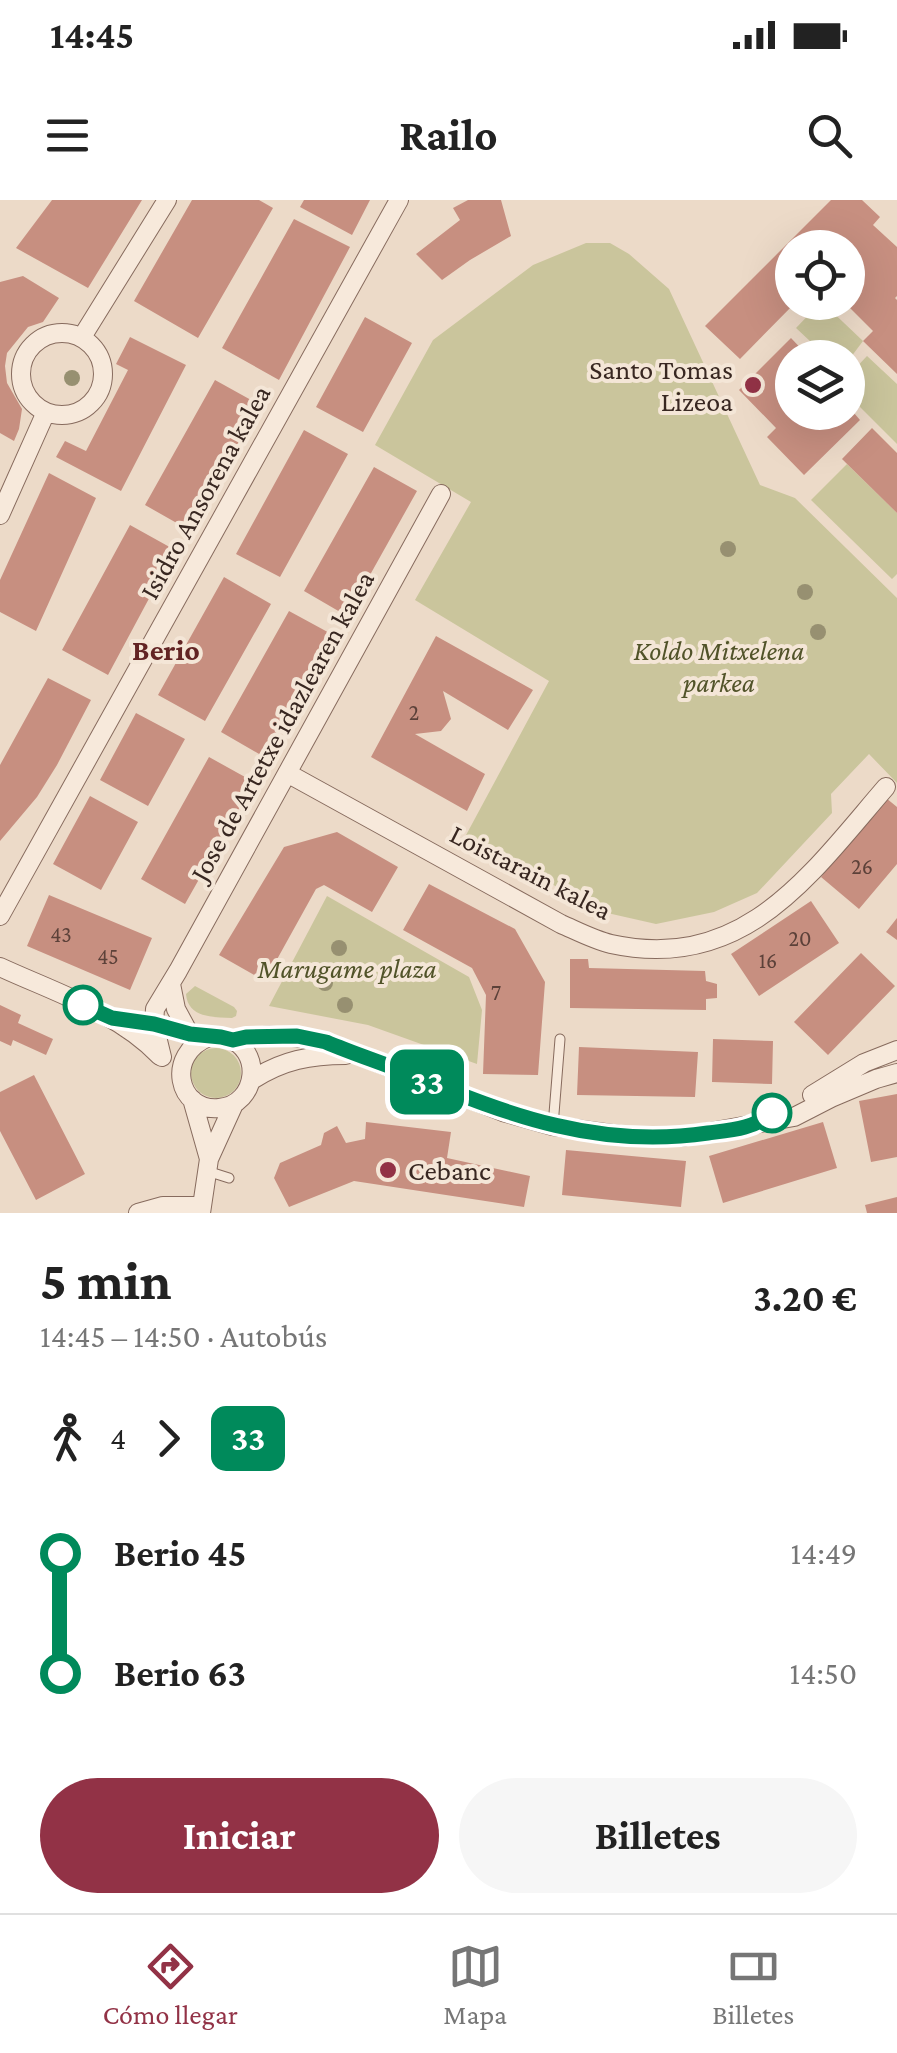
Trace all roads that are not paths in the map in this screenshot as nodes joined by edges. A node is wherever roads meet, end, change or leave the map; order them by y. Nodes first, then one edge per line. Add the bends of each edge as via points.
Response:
1 (167, 200) edge
2 (399, 200) edge
3 (82, 337) junction
4 (46, 412) junction
5 (441, 494) dead end
6 (0, 516) edge
7 (288, 772) junction
8 (886, 787) dead end
9 (0, 916) edge
10 (0, 967) edge
11 (171, 984) junction
12 (112, 1018) junction
13 (154, 1024) junction
14 (897, 1033) edge
15 (200, 1036) junction
16 (560, 1039) dead end
17 (233, 1040) junction
18 (897, 1050) edge
19 (356, 1055) junction
20 (162, 1057) junction
21 (870, 1060) junction
22 (897, 1073) edge
23 (252, 1080) junction
24 (182, 1081) junction
25 (192, 1099) junction
26 (234, 1104) junction
27 (759, 1123) junction
28 (553, 1126) junction
29 (208, 1165) junction
30 (229, 1178) dead end
31 (200, 1210) edge
32 (138, 1213) edge

1 - 3 street
2 - 9 street, Isidro Ansorena kalea
3 - 4 street via 104,369 100,391 81,411
3 - 4 street via 46,335 26,352 20,379 25,394
4 - 6 street
5 - 7 street, Jose de Artetxe idazlearen kalea
7 - 8 street, Loistarain kalea via 561,924 608,944 654,950 713,941 752,924 803,882
7 - 11 street, Jose de Artetxe idazlearen kalea
10 - 12 street
11 - 13 street, Jose de Artetxe idazlearen kalea
11 - 15 street via 176,1009
12 - 13 street
12 - 20 street
13 - 15 street
13 - 20 street
14 - 21 street
15 - 17 street
15 - 24 street via 184,1058
16 - 28 lane
17 - 19 street via 297,1036
17 - 23 street via 249,1057
18 - 21 street
19 - 23 street via 297,1060
19 - 28 street
20 - 24 street
21 - 27 street
22 - 27 street via 794,1117
23 - 26 street
24 - 25 street
25 - 26 street via 212,1108
25 - 29 street
26 - 29 street
27 - 28 street via 682,1137
29 - 30 lane
29 - 31 street
31 - 32 street via 163,1206

